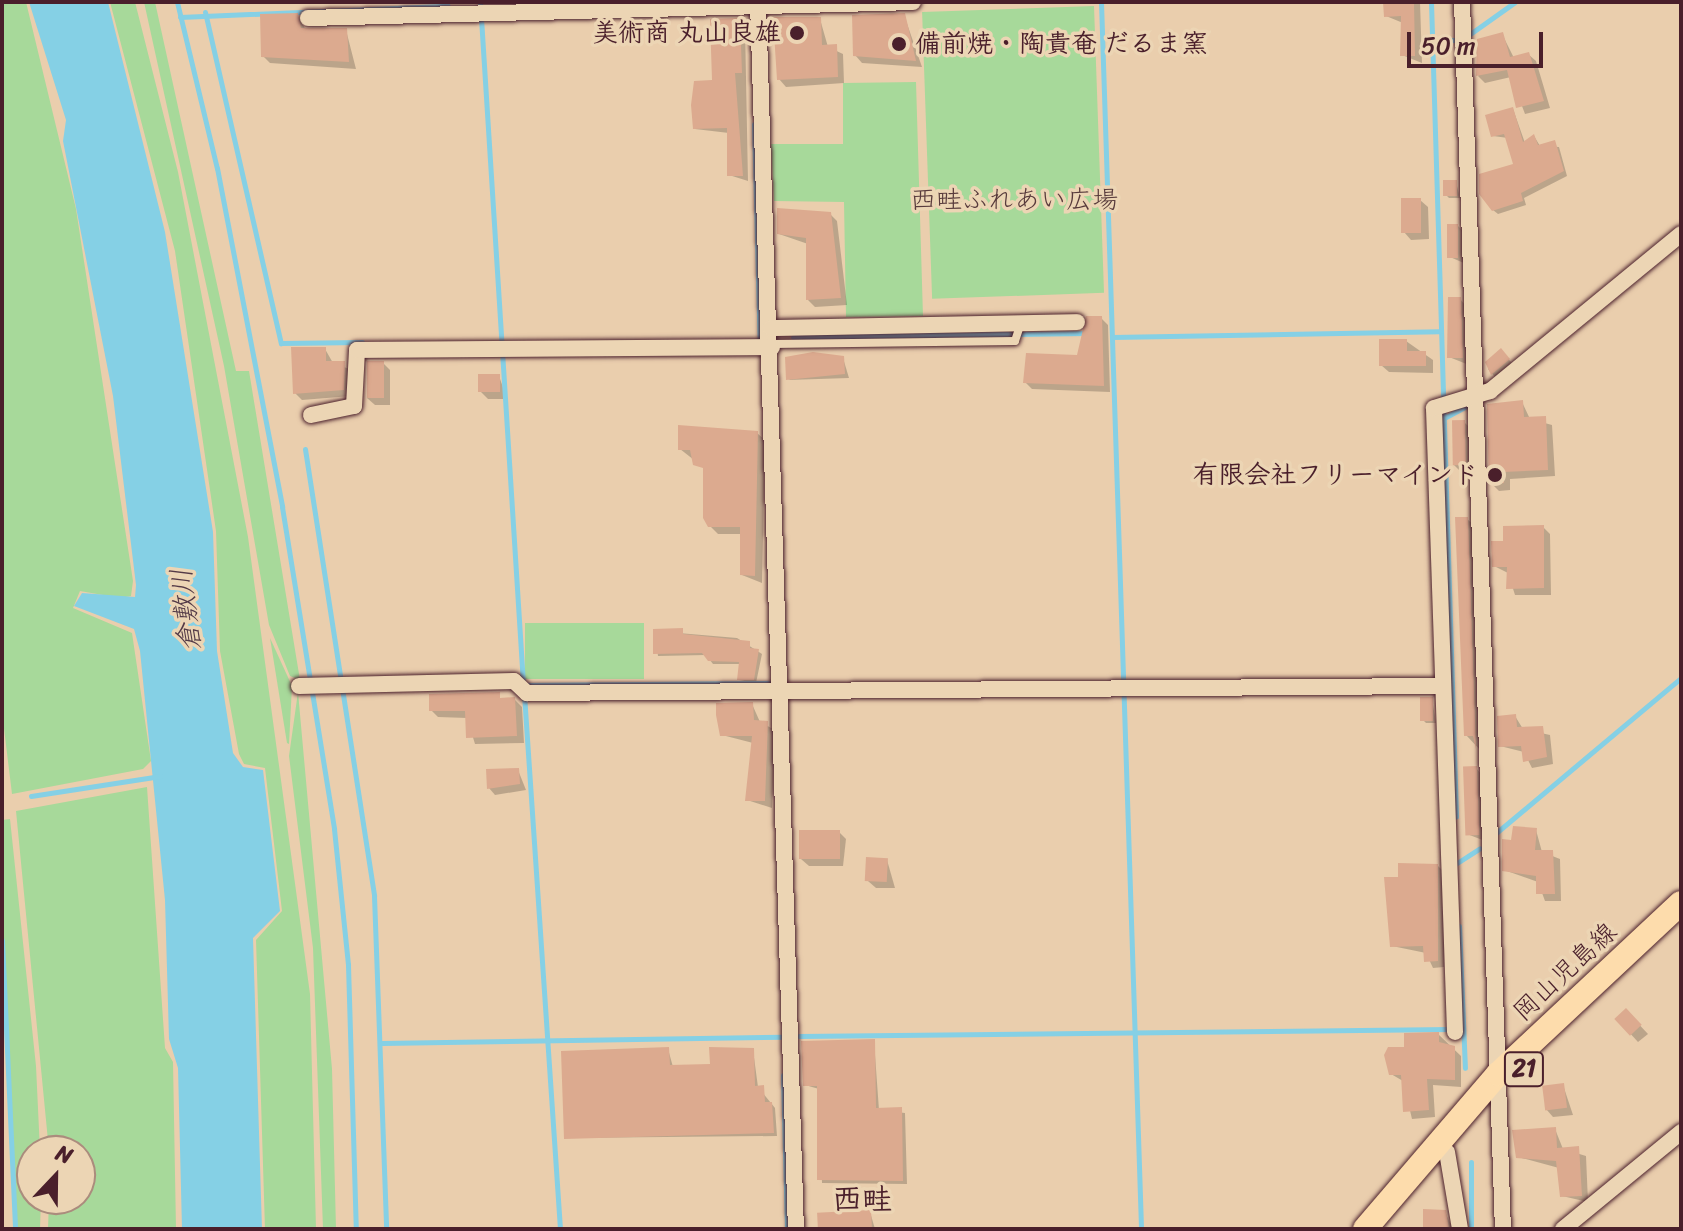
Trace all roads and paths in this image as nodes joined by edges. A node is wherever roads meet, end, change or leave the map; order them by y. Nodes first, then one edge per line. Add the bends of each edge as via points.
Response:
1 (913, 2) edge
2 (1462, 2) edge
3 (758, 4) edge
4 (308, 18) dead end
5 (1681, 234) edge
6 (1077, 322) dead end
7 (767, 343) junction
8 (1475, 398) junction
9 (311, 415) dead end
10 (1443, 683) junction
11 (307, 684) dead end
12 (775, 689) junction
13 (1681, 903) edge
14 (1681, 925) edge
15 (1455, 1029) dead end
16 (1498, 1085) junction
17 (1681, 1132) edge
18 (1447, 1152) junction
19 (796, 1229) edge
20 (1365, 1229) edge
21 (1384, 1229) edge
22 (1460, 1229) edge
23 (1503, 1229) edge
24 (1563, 1229) edge

1 - 3 street
2 - 8 street
3 - 4 street
3 - 7 street
5 - 8 street
6 - 7 street via 1019,330
7 - 9 street via 357,350 354,406
7 - 12 street
8 - 10 street via 1443,405
8 - 16 street
10 - 12 street
10 - 15 street
11 - 12 street via 514,681 527,693
12 - 19 street
13 - 16 main road, 岡山児島線 / 21
14 - 16 main road, 岡山児島線 / 21
16 - 18 main road, 岡山児島線 / 21
16 - 20 main road, 岡山児島線 / 21
16 - 23 street
17 - 24 street
18 - 21 main road, 岡山児島線 / 21
18 - 22 street

